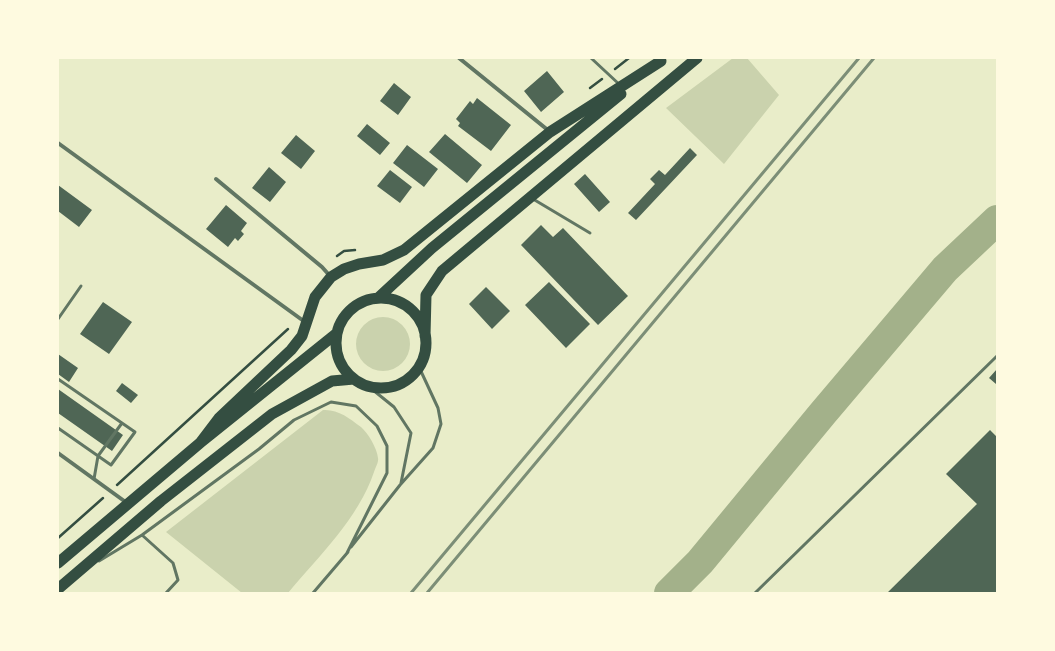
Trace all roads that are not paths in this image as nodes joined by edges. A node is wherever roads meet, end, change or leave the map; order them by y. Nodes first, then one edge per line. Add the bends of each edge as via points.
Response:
1 (459, 58) edge
2 (591, 58) edge
3 (697, 58) edge
4 (663, 60) edge
5 (621, 86) junction
6 (550, 132) junction
7 (58, 143) edge
8 (216, 180) dead end
9 (529, 198) junction
10 (590, 233) dead end
11 (331, 277) junction
12 (81, 286) dead end
13 (378, 298) junction
14 (58, 319) edge
15 (307, 323) junction
16 (337, 333) junction
17 (425, 336) junction
18 (997, 356) edge
19 (419, 366) junction
20 (58, 379) edge
21 (354, 379) junction
22 (368, 386) junction
23 (122, 423) junction
24 (58, 428) edge
25 (200, 443) junction
26 (58, 453) edge
27 (98, 456) junction
28 (94, 479) junction
29 (400, 485) junction
30 (129, 504) junction
31 (142, 535) junction
32 (346, 553) junction
33 (58, 563) edge
34 (70, 578) junction
35 (58, 589) edge
36 (166, 593) edge
37 (313, 593) edge
38 (755, 593) edge

1 - 6 street
2 - 5 lane
3 - 9 highway
4 - 5 highway
4 - 13 highway via 432,248
5 - 6 highway
6 - 11 highway via 404,250 383,260 344,269
7 - 15 street
8 - 11 street
9 - 10 lane
9 - 17 highway via 442,271 426,295
11 - 15 highway via 315,297
12 - 14 lane
13 - 16 highway via 356,305 348,313
13 - 17 highway via 394,300 409,308 422,325
15 - 25 highway via 302,336 291,350 219,418
16 - 21 highway via 336,348 340,362
16 - 25 highway
17 - 19 highway via 425,352
18 - 38 lane
19 - 22 highway via 409,378 397,385 382,388
19 - 29 lane via 438,408 441,424 433,448
20 - 23 lane
21 - 22 highway
21 - 34 highway via 332,381 272,414 161,501
22 - 29 lane via 394,407 411,433
23 - 27 lane
23 - 27 lane via 135,432 111,465
24 - 27 lane
25 - 30 highway
26 - 28 street
27 - 28 lane
28 - 30 street
29 - 32 lane
30 - 33 highway
31 - 32 lane via 259,449 294,420 331,402 356,406 377,426 387,446 387,473
31 - 34 lane
31 - 36 lane via 174,563 178,580
32 - 37 lane
34 - 35 highway

